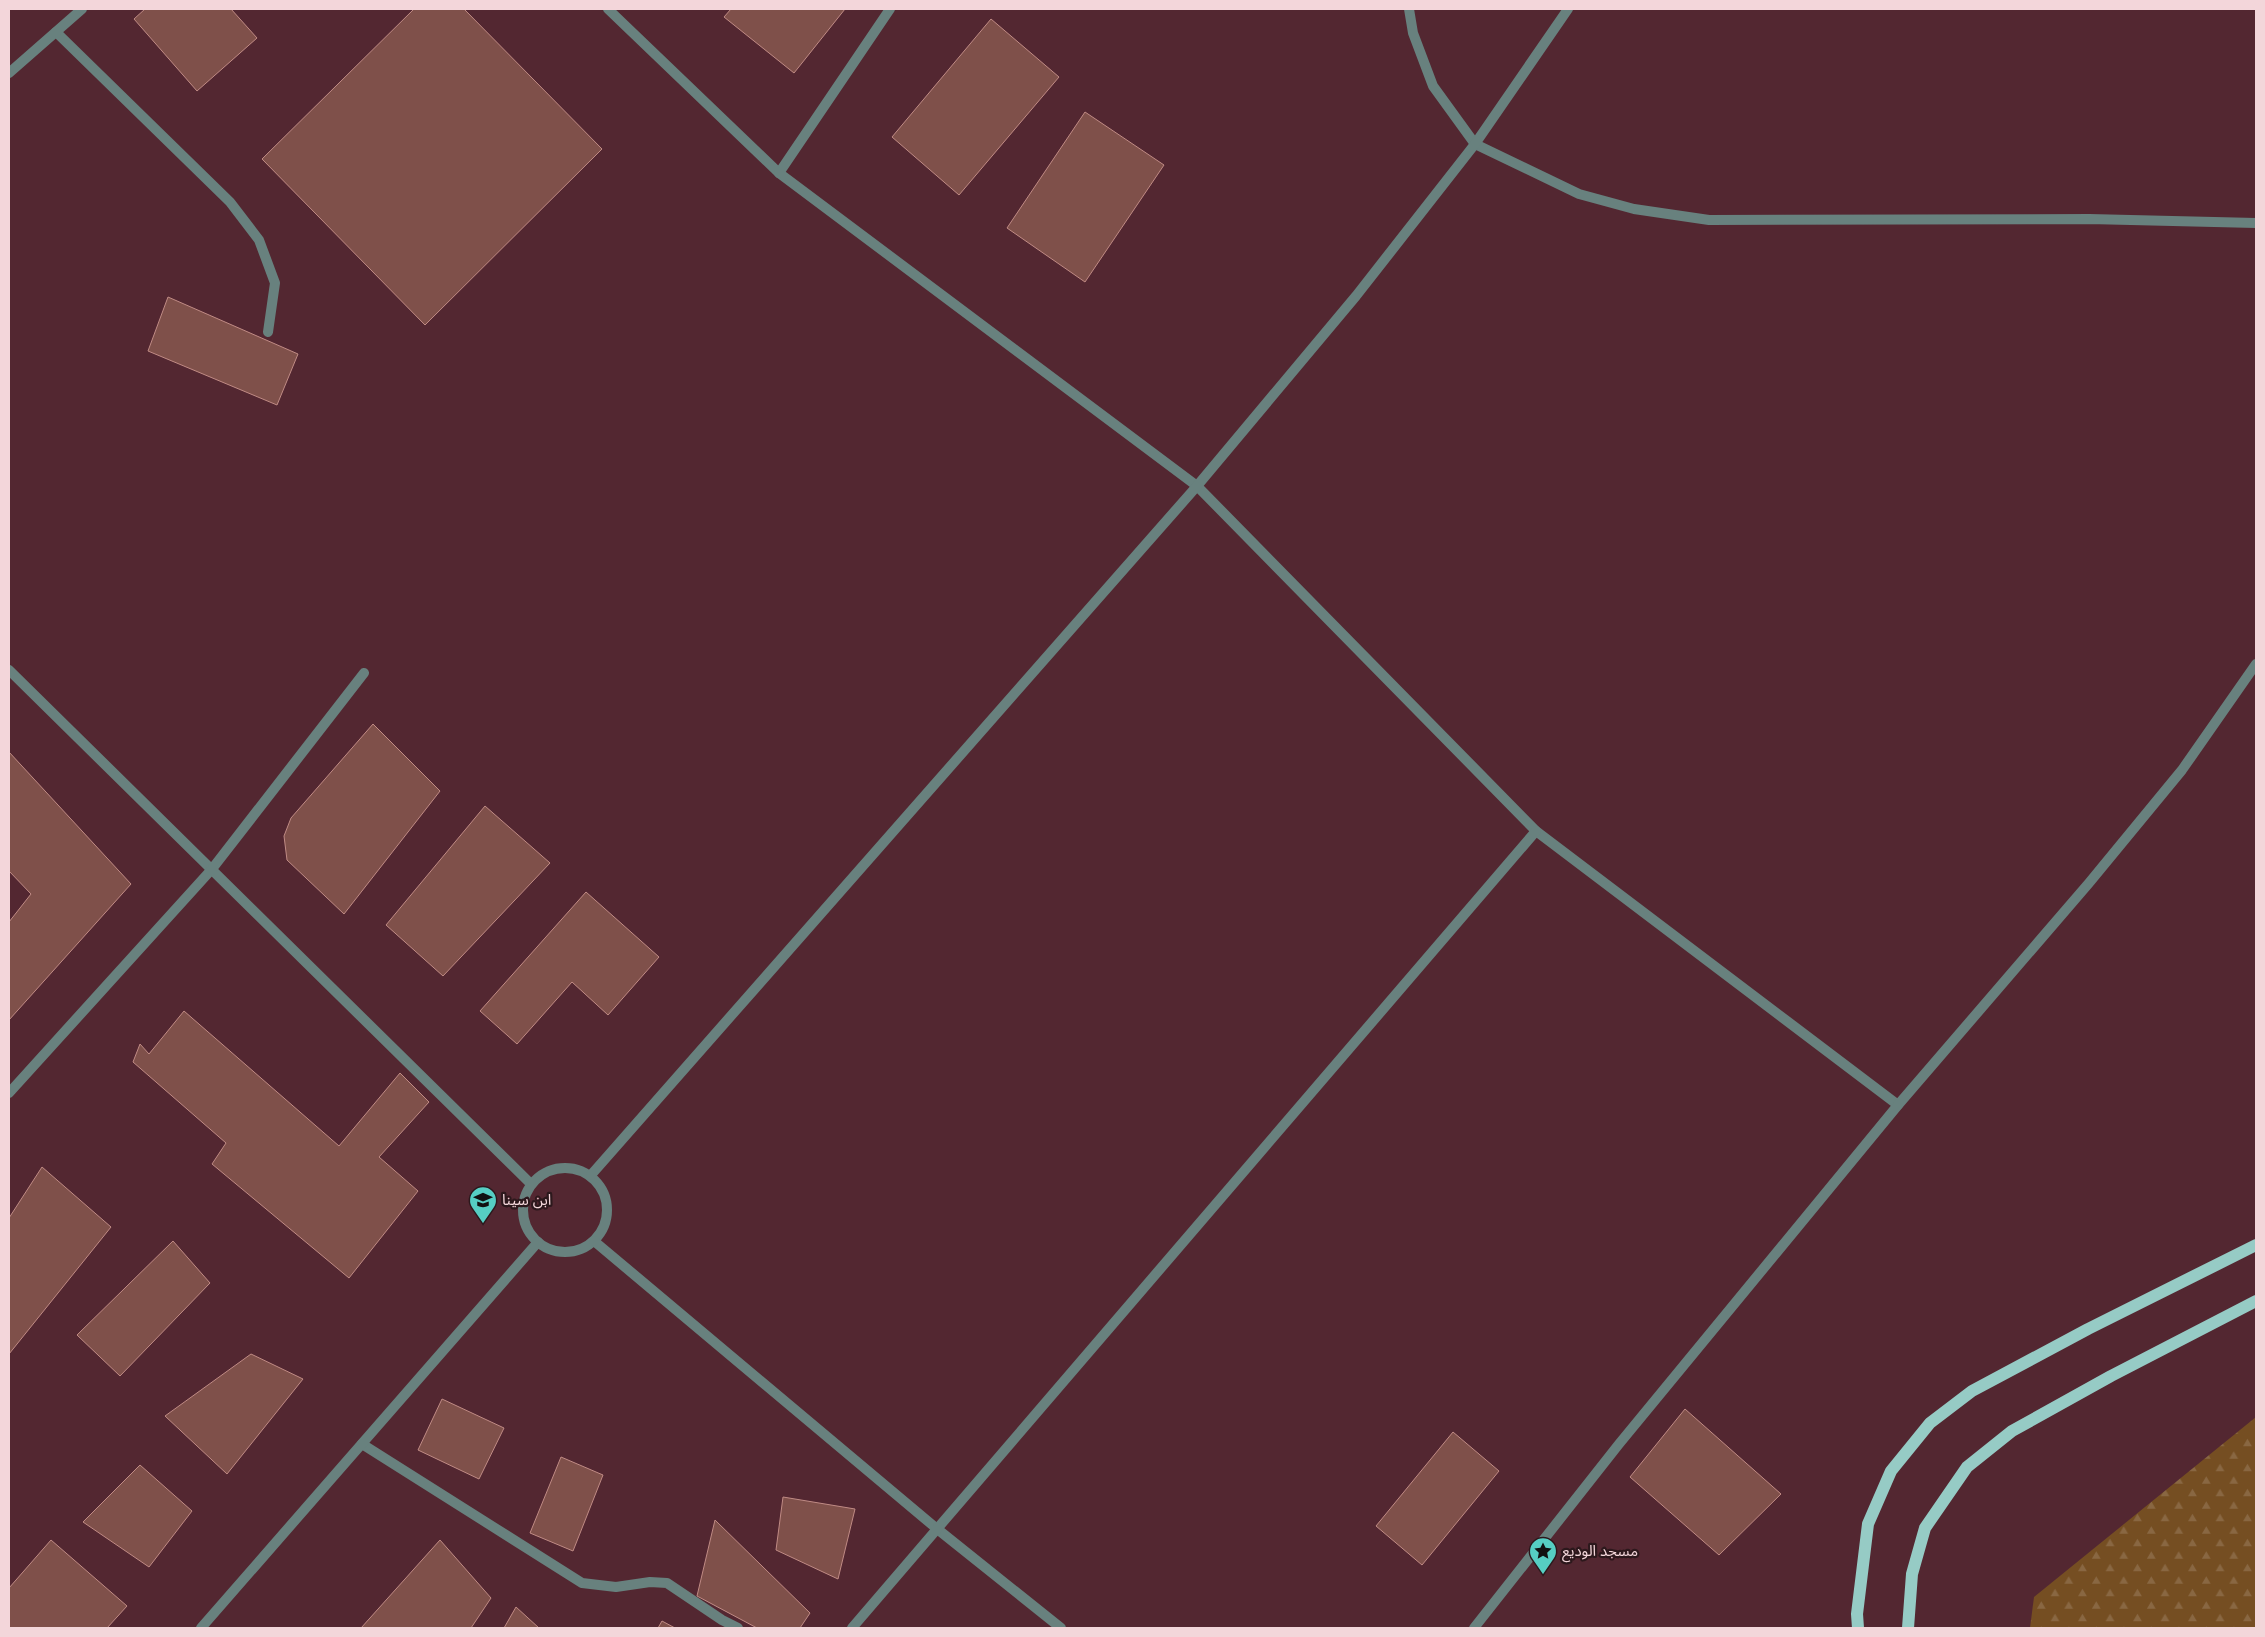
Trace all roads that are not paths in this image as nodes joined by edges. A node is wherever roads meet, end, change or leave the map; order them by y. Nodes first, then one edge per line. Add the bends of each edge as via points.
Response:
1 (82, 9) edge
2 (608, 9) edge
3 (890, 9) edge
4 (1409, 9) edge
5 (1568, 9) edge
6 (56, 32) junction
7 (9, 73) edge
8 (1475, 144) junction
9 (779, 173) junction
10 (2256, 223) edge
11 (268, 332) dead end
12 (1196, 486) junction
13 (2256, 664) edge
14 (9, 670) edge
15 (364, 673) dead end
16 (1536, 831) junction
17 (212, 869) junction
18 (9, 1093) edge
19 (1898, 1105) junction
20 (591, 1176) junction
21 (531, 1184) junction
22 (594, 1241) junction
23 (538, 1242) junction
24 (2256, 1245) edge
25 (2256, 1301) edge
26 (362, 1444) junction
27 (936, 1528) junction
28 (201, 1628) edge
29 (738, 1628) edge
30 (852, 1628) edge
31 (1061, 1628) edge
32 (1474, 1628) edge
33 (1858, 1628) edge
34 (1908, 1628) edge

1 - 6 street
2 - 9 street
3 - 9 street
4 - 8 street via 1413,33 1433,86
5 - 8 street
6 - 7 street
6 - 11 street via 230,202 259,240 275,283
8 - 10 street via 1579,194 1634,209 1708,220
8 - 12 street via 1356,296
9 - 12 street
12 - 16 street
12 - 20 street
13 - 19 street via 2182,770
14 - 17 street
15 - 17 street
16 - 19 street
16 - 27 street
17 - 18 street
17 - 21 street
19 - 32 street via 1619,1444
20 - 21 street via 579,1169 566,1167 552,1169
20 - 22 street via 601,1186 608,1214
21 - 23 street via 525,1196 524,1221
22 - 23 street via 582,1249 566,1252 551,1250
22 - 27 street
23 - 26 street
24 - 33 main road via 2088,1329 1972,1392 1930,1423 1891,1471 1868,1524
25 - 34 main road via 2012,1431 1966,1466 1925,1528 1912,1574
26 - 28 street
26 - 29 street via 582,1583 616,1587 667,1583
27 - 30 street
27 - 31 street

